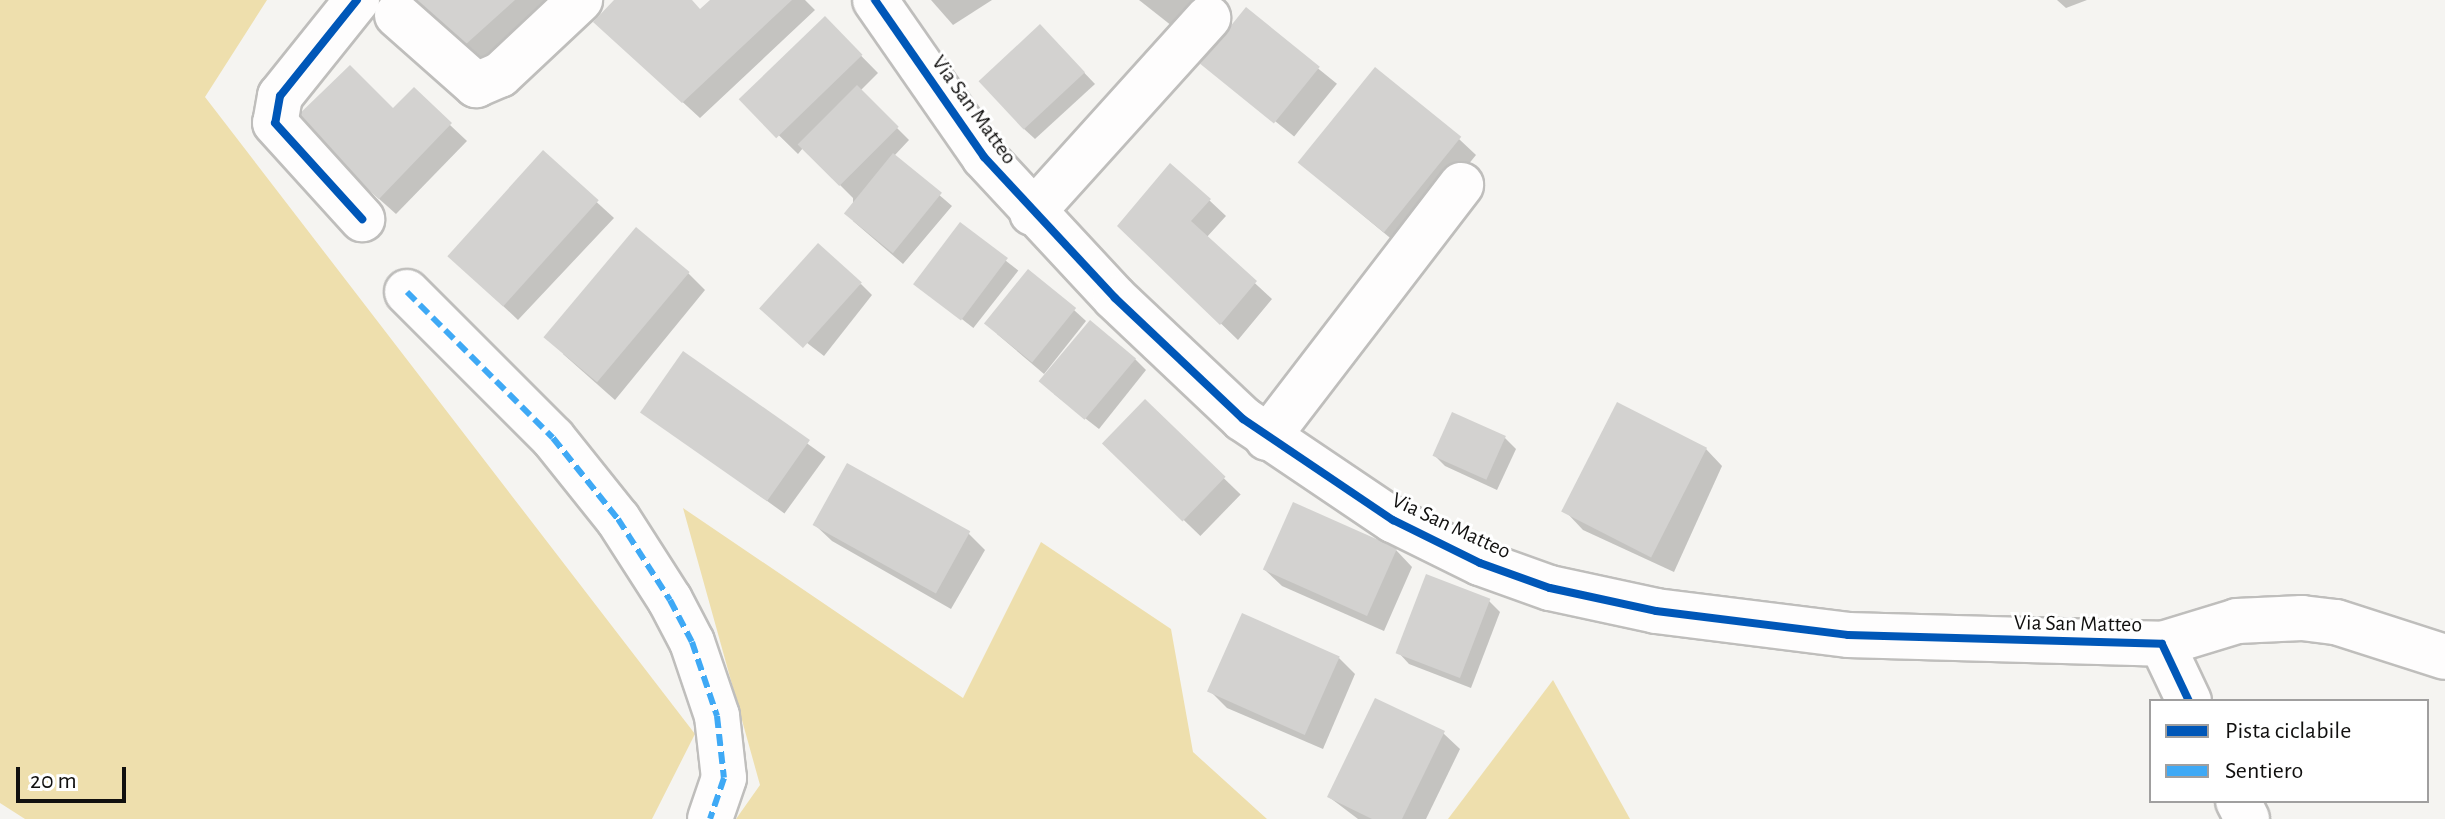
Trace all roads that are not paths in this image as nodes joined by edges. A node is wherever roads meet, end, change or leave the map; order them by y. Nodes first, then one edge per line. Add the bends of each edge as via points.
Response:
1 (357, 0) edge
2 (580, 0) edge
3 (875, 0) edge
4 (397, 15) dead end
5 (1208, 18) dead end
6 (1461, 185) dead end
7 (1032, 213) junction
8 (362, 219) dead end
9 (407, 292) dead end
10 (1267, 438) junction
11 (2162, 644) junction
12 (2445, 657) edge
13 (2188, 699) edge
14 (710, 819) edge

1 - 8 street via 280,96 275,123
2 - 4 street via 500,75 476,85
3 - 7 street, Via San Matteo via 962,128
5 - 7 street
6 - 10 street
7 - 10 street, Via San Matteo via 1222,401
9 - 14 street via 553,438 618,519 662,587 692,642 717,716 724,778
10 - 11 street, Via San Matteo via 1393,520 1480,563 1550,588 1656,611 1848,635
11 - 12 street via 2237,621 2302,618 2336,622
11 - 13 street, Via San Matteo

